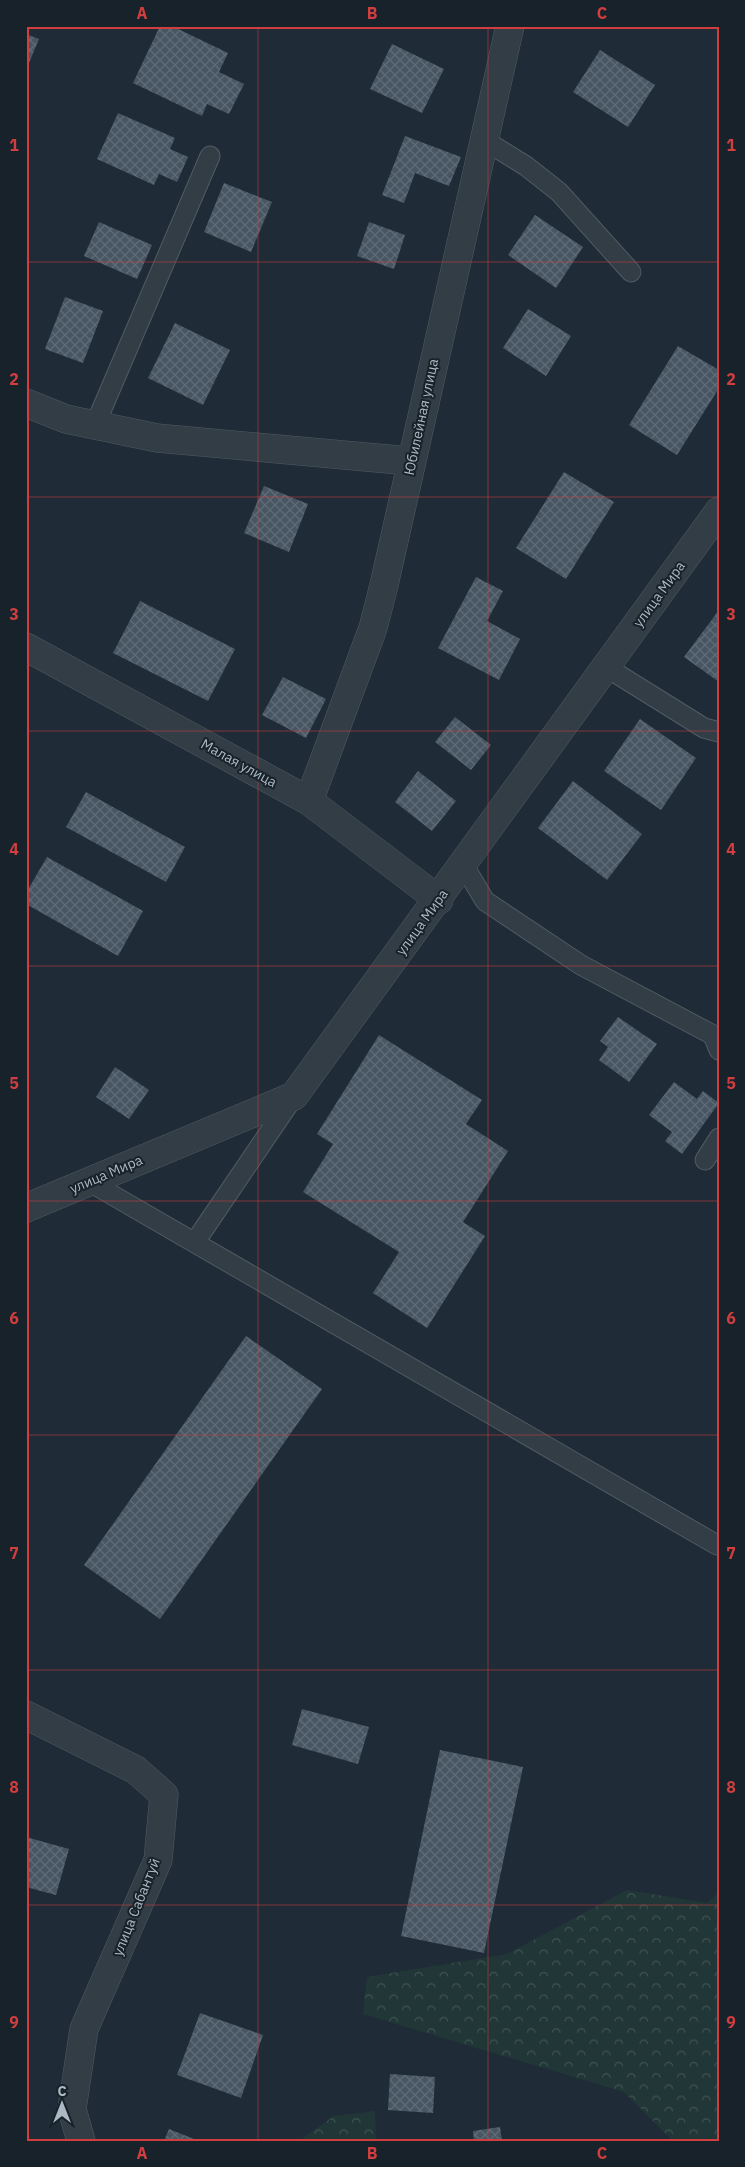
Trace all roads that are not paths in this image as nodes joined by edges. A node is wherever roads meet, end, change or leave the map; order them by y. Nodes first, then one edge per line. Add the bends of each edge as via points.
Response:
1 (510, 26) edge
2 (484, 140) junction
3 (210, 156) dead end
4 (631, 272) dead end
5 (26, 404) edge
6 (95, 425) junction
7 (410, 461) junction
8 (719, 511) edge
9 (26, 646) edge
10 (606, 667) junction
11 (719, 732) edge
12 (309, 801) junction
13 (463, 864) junction
14 (439, 900) junction
15 (719, 1050) edge
16 (294, 1096) junction
17 (719, 1138) edge
18 (705, 1160) dead end
19 (88, 1181) junction
20 (26, 1208) edge
21 (195, 1242) junction
22 (717, 1545) dead end
23 (26, 1715) edge
24 (81, 2141) edge

1 - 2 street, Юбилейная улица
2 - 4 lane via 526,166 559,192
2 - 7 street, Юбилейная улица
3 - 6 lane
5 - 6 street via 66,420
6 - 7 street via 157,438
7 - 12 street, Юбилейная улица via 397,531 372,628
8 - 10 street, улица Мира
9 - 12 street, Малая улица
10 - 11 lane via 704,728
10 - 13 street, улица Мира
12 - 14 street, Малая улица
13 - 14 street, улица Мира
13 - 15 lane via 485,900 581,965 713,1035
14 - 16 street, улица Мира
16 - 19 street, улица Мира
16 - 21 lane
17 - 18 lane
19 - 20 street, улица Мира
19 - 21 lane
21 - 22 lane
23 - 24 street, улица Сабантуй via 136,1770 164,1795 158,1860 84,2029 72,2108

